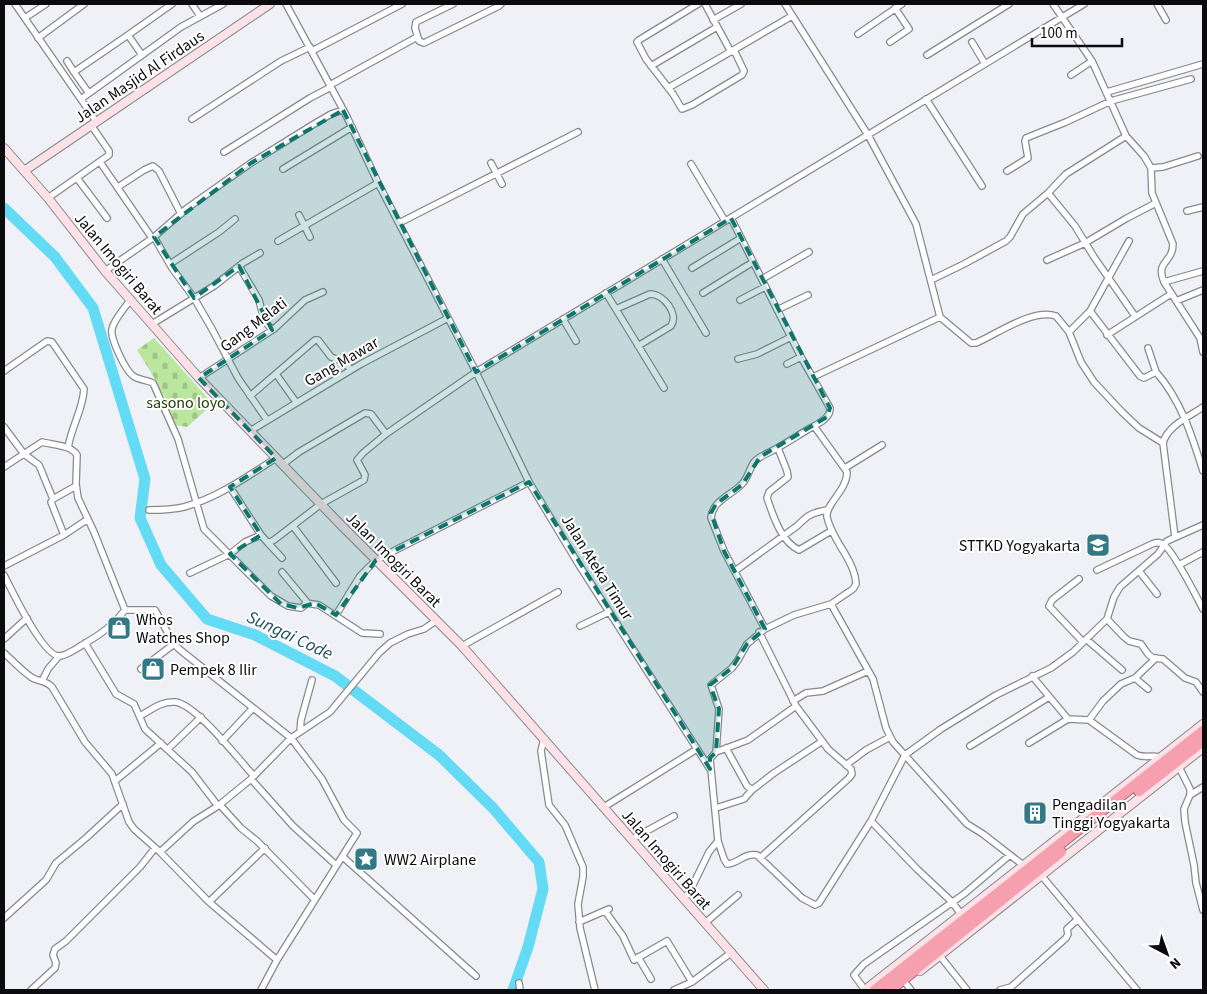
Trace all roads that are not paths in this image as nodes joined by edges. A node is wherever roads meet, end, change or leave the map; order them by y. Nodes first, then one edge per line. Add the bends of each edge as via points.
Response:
1 (15, 4) edge
2 (46, 4) edge
3 (84, 4) edge
4 (172, 4) edge
5 (192, 4) edge
6 (223, 4) edge
7 (270, 4) edge
8 (286, 4) edge
9 (402, 4) edge
10 (453, 4) edge
11 (501, 4) edge
12 (698, 4) edge
13 (705, 4) edge
14 (741, 4) edge
15 (785, 4) edge
16 (902, 4) edge
17 (1009, 4) edge
18 (1053, 4) edge
19 (1084, 4) edge
20 (1157, 4) edge
21 (895, 8) junction
22 (200, 16) junction
23 (792, 16) junction
24 (1062, 16) junction
25 (25, 18) junction
26 (714, 20) junction
27 (1166, 20) dead end
28 (717, 27) junction
29 (858, 34) dead end
30 (128, 35) junction
31 (417, 37) junction
32 (38, 38) junction
33 (890, 42) dead end
34 (972, 42) dead end
35 (311, 49) junction
36 (732, 51) junction
37 (927, 55) dead end
38 (142, 56) junction
39 (67, 61) dead end
40 (1092, 61) junction
41 (985, 64) junction
42 (1203, 64) edge
43 (652, 66) junction
44 (74, 72) junction
45 (1071, 75) dead end
46 (1191, 79) dead end
47 (330, 86) junction
48 (668, 88) junction
49 (88, 92) junction
50 (1107, 92) junction
51 (80, 99) junction
52 (926, 99) junction
53 (1112, 101) junction
54 (343, 110) junction
55 (192, 119) dead end
56 (93, 123) junction
57 (352, 127) junction
58 (578, 132) dead end
59 (868, 135) junction
60 (1126, 136) junction
61 (4, 148) edge
62 (224, 152) dead end
63 (1198, 156) dead end
64 (100, 162) junction
65 (491, 163) dead end
66 (692, 164) dead end
67 (1157, 167) junction
68 (283, 168) dead end
69 (24, 171) junction
70 (1007, 171) dead end
71 (497, 174) junction
72 (77, 178) junction
73 (378, 183) junction
74 (502, 184) dead end
75 (982, 186) dead end
76 (118, 188) junction
77 (1048, 193) junction
78 (48, 198) junction
79 (1156, 203) junction
80 (1203, 207) edge
81 (1187, 211) dead end
82 (181, 214) junction
83 (299, 215) dead end
84 (107, 218) dead end
85 (235, 219) dead end
86 (728, 220) junction
87 (399, 223) junction
88 (304, 225) junction
89 (310, 237) dead end
90 (153, 238) junction
91 (741, 238) junction
92 (278, 241) dead end
93 (1129, 241) dead end
94 (1085, 243) junction
95 (809, 252) dead end
96 (260, 253) dead end
97 (662, 259) junction
98 (1047, 260) dead end
99 (753, 262) junction
100 (170, 264) junction
101 (239, 266) junction
102 (692, 268) dead end
103 (105, 271) junction
104 (1203, 271) edge
105 (1108, 276) junction
106 (762, 280) junction
107 (931, 280) junction
108 (1164, 282) junction
109 (765, 287) junction
110 (1203, 290) edge
111 (323, 292) dead end
112 (606, 293) junction
113 (703, 293) dead end
114 (1171, 294) junction
115 (808, 295) dead end
116 (194, 298) junction
117 (130, 299) junction
118 (740, 300) dead end
119 (1176, 301) junction
120 (616, 309) junction
121 (777, 310) junction
122 (1090, 311) junction
123 (1135, 316) junction
124 (940, 317) junction
125 (448, 318) junction
126 (563, 319) junction
127 (152, 324) junction
128 (272, 330) junction
129 (1069, 332) junction
130 (706, 333) dead end
131 (1107, 335) junction
132 (1202, 337) edge
133 (791, 338) junction
134 (576, 341) dead end
135 (638, 346) junction
136 (1148, 348) dead end
137 (1203, 352) edge
138 (801, 357) junction
139 (738, 359) dead end
140 (228, 360) junction
141 (787, 364) dead end
142 (351, 370) junction
143 (4, 371) edge
144 (476, 372) junction
145 (1156, 372) junction
146 (276, 374) junction
147 (813, 377) junction
148 (199, 378) junction
149 (664, 388) dead end
150 (250, 396) junction
151 (296, 402) junction
152 (1203, 407) edge
153 (1185, 418) junction
154 (267, 420) junction
155 (814, 426) junction
156 (4, 427) edge
157 (250, 431) junction
158 (386, 434) junction
159 (1164, 443) junction
160 (882, 445) dead end
161 (68, 448) junction
162 (778, 448) junction
163 (24, 454) junction
164 (276, 458) junction
165 (282, 465) junction
166 (4, 467) edge
167 (845, 468) junction
168 (1203, 471) edge
169 (529, 482) junction
170 (76, 486) junction
171 (230, 487) junction
172 (53, 499) junction
173 (197, 502) junction
174 (321, 504) junction
175 (149, 510) dead end
176 (827, 510) junction
177 (88, 519) junction
178 (1203, 525) edge
179 (293, 526) junction
180 (831, 531) junction
181 (64, 535) junction
182 (783, 535) junction
183 (261, 536) junction
184 (1175, 537) junction
185 (268, 543) junction
186 (1164, 544) junction
187 (1203, 552) edge
188 (230, 554) junction
189 (282, 558) dead end
190 (376, 560) junction
191 (1179, 565) junction
192 (4, 566) edge
193 (1097, 570) dead end
194 (735, 571) junction
195 (1139, 571) junction
196 (282, 572) dead end
197 (190, 573) dead end
198 (4, 575) edge
199 (1079, 579) dead end
200 (336, 583) dead end
201 (558, 592) dead end
202 (1157, 594) dead end
203 (306, 603) junction
204 (831, 604) junction
205 (1203, 609) edge
206 (125, 610) junction
207 (609, 612) junction
208 (336, 615) junction
209 (27, 618) junction
210 (1107, 619) junction
211 (437, 620) junction
212 (580, 626) dead end
213 (762, 630) junction
214 (380, 634) dead end
215 (4, 639) edge
216 (1085, 641) junction
217 (85, 643) junction
218 (174, 644) junction
219 (462, 646) junction
220 (4, 654) edge
221 (59, 656) junction
222 (1156, 658) junction
223 (141, 669) dead end
224 (1122, 670) dead end
225 (868, 671) junction
226 (1032, 676) junction
227 (1135, 678) junction
228 (312, 680) dead end
229 (42, 681) junction
230 (1148, 690) dead end
231 (1203, 692) edge
232 (1049, 698) junction
233 (795, 703) junction
234 (253, 708) junction
235 (140, 716) junction
236 (201, 717) junction
237 (1068, 719) junction
238 (1089, 720) junction
239 (1203, 724) edge
240 (1203, 731) edge
241 (300, 732) junction
242 (890, 737) junction
243 (291, 738) junction
244 (544, 739) junction
245 (222, 740) junction
246 (1203, 741) edge
247 (822, 742) junction
248 (161, 743) junction
249 (1029, 743) dead end
250 (970, 746) dead end
251 (726, 748) junction
252 (1203, 748) edge
253 (168, 749) junction
254 (697, 749) junction
255 (716, 752) junction
256 (905, 754) junction
257 (1160, 757) junction
258 (846, 765) junction
259 (1179, 767) junction
260 (710, 769) junction
261 (252, 778) junction
262 (115, 781) junction
263 (1203, 787) edge
264 (752, 790) junction
265 (1190, 795) junction
266 (123, 804) junction
267 (219, 805) junction
268 (604, 807) junction
269 (716, 808) junction
270 (674, 816) dead end
271 (871, 821) junction
272 (632, 839) junction
273 (718, 841) junction
274 (265, 848) junction
275 (158, 850) junction
276 (1057, 851) junction
277 (1010, 855) junction
278 (342, 857) junction
279 (760, 858) junction
280 (1023, 864) junction
281 (336, 865) junction
282 (1041, 875) junction
283 (1203, 879) edge
284 (1196, 883) junction
285 (738, 895) dead end
286 (683, 898) junction
287 (314, 899) junction
288 (209, 902) junction
289 (952, 902) junction
290 (1203, 910) edge
291 (961, 914) junction
292 (4, 918) edge
293 (1078, 919) junction
294 (580, 922) junction
295 (705, 923) junction
296 (732, 952) junction
297 (934, 953) junction
298 (638, 957) junction
299 (277, 960) junction
300 (476, 976) dead end
301 (651, 979) dead end
302 (904, 979) junction
303 (519, 982) dead end
304 (692, 982) junction
305 (1013, 988) edge
306 (31, 990) edge
307 (261, 990) edge
308 (520, 990) edge
309 (595, 990) edge
310 (674, 990) edge
311 (764, 990) edge
312 (865, 990) edge
313 (875, 990) edge
314 (890, 990) edge
315 (911, 990) edge
316 (967, 990) edge
317 (1000, 990) edge
318 (1137, 990) edge

1 - 25 street
2 - 25 street
3 - 32 street
4 - 30 street
5 - 22 street
6 - 22 street
7 - 56 main road, Jalan Masjid Al Firdaus
8 - 35 street, Jalan Ateka Timur
9 - 35 street
10 - 31 street via 416,22
11 - 31 street via 424,42 419,42
12 - 43 street via 638,40 637,44
13 - 26 street
14 - 26 street
15 - 23 street
16 - 21 street
17 - 37 street
18 - 24 street
19 - 24 street
20 - 27 street
21 - 29 street
21 - 33 street via 909,28
22 - 38 street
23 - 36 street
23 - 59 street
24 - 40 street
24 - 41 street
25 - 32 street
26 - 28 street
28 - 36 street
28 - 43 street
30 - 38 street
30 - 44 street
31 - 47 street
32 - 51 street
34 - 41 street
35 - 47 street, Jalan Ateka Timur
35 - 55 street via 281,61
36 - 48 street
36 - 48 street via 744,71 742,75 692,105 682,109
38 - 49 street
39 - 44 street
40 - 45 street
40 - 50 street
41 - 52 street
42 - 50 street
43 - 48 street
44 - 49 street
46 - 53 street
47 - 54 street, Jalan Ateka Timur
47 - 62 street
49 - 51 street
50 - 53 street
51 - 56 street
52 - 59 street
52 - 75 street
53 - 60 street
53 - 70 street via 1025,138 1028,158
54 - 57 street, Jalan Ateka Timur
54 - 82 street via 251,163
56 - 64 street via 109,152
56 - 69 main road, Jalan Masjid Al Firdaus
57 - 68 street
57 - 73 street, Jalan Ateka Timur
58 - 71 street
59 - 86 street
59 - 107 street via 916,224
60 - 67 street
60 - 77 street via 1066,174
61 - 69 main road, Jalan Imogiri Barat
63 - 67 street
64 - 72 street
64 - 76 street
65 - 71 street
66 - 86 street
67 - 79 street via 1152,187
69 - 78 main road, Jalan Imogiri Barat
71 - 74 street
71 - 87 street
72 - 78 street
72 - 84 street
73 - 87 street, Jalan Ateka Timur
73 - 88 street
76 - 82 street via 153,166 159,171
76 - 90 street via 142,227
77 - 94 street via 1076,226
77 - 107 street via 1023,214 1006,240
78 - 103 main road, Jalan Imogiri Barat
79 - 94 street
79 - 108 street via 1173,244 1173,252 1161,270
80 - 81 street
82 - 90 street
83 - 88 street
85 - 100 street
86 - 91 street
86 - 97 street
87 - 125 street, Jalan Ateka Timur
88 - 89 street
88 - 92 street
90 - 100 street
90 - 103 street
91 - 99 street
91 - 102 street
93 - 105 street
94 - 98 street
94 - 105 street
95 - 106 street
96 - 101 street
97 - 112 street
97 - 130 street
99 - 106 street
99 - 113 street
100 - 116 street
101 - 116 street
101 - 128 street via 259,300 264,320
103 - 117 main road, Jalan Imogiri Barat
104 - 108 street
105 - 122 street
105 - 123 street
106 - 109 street
107 - 124 street
108 - 114 street
109 - 118 street
109 - 121 street
110 - 119 street
111 - 128 street, Gang Melati via 302,303
112 - 120 street
112 - 126 street
114 - 119 street
114 - 123 street
115 - 121 street
116 - 127 street
116 - 140 street
117 - 127 main road, Jalan Imogiri Barat
117 - 173 street via 113,326 112,335 130,374 149,381 156,388 178,439
119 - 132 street
120 - 135 street
120 - 135 street via 655,294 673,314 671,326
121 - 133 street
122 - 129 street
122 - 131 street
123 - 131 street
124 - 129 street via 970,343 1043,314 1056,316
124 - 147 street
125 - 142 street, Gang Mawar
125 - 144 street, Jalan Ateka Timur
126 - 134 street
126 - 144 street
127 - 148 main road, Jalan Imogiri Barat
128 - 140 street, Gang Melati
129 - 159 street via 1081,362 1094,382 1139,428
131 - 145 street via 1140,376 1144,378
132 - 137 street
133 - 138 street
133 - 139 street
135 - 149 street
136 - 145 street
138 - 141 street
138 - 147 street
140 - 148 street, Gang Melati
140 - 150 street
142 - 146 street via 344,362 331,357 317,340
142 - 151 street, Gang Mawar
143 - 161 street via 47,341 52,342 84,389
144 - 158 street
144 - 169 street, Jalan Ateka Timur
145 - 153 street
146 - 150 street
146 - 151 street
147 - 155 street via 831,412
148 - 157 main road, Jalan Imogiri Barat
150 - 154 street
151 - 154 street, Gang Mawar
152 - 153 street
153 - 159 street via 1168,434
153 - 168 street
154 - 157 street, Gang Mawar
155 - 162 street
155 - 167 street
156 - 163 street
157 - 164 main road, Jalan Imogiri Barat
158 - 165 street via 371,414 365,413
158 - 174 street via 357,460 365,475 364,480
159 - 184 street
160 - 167 street
161 - 163 street via 42,442
161 - 170 street via 77,455
162 - 182 street via 788,477 767,496
162 - 194 street via 754,462 742,485 716,504 711,513 724,551
163 - 166 street
163 - 172 street via 39,465
164 - 165 main road, Jalan Imogiri Barat
164 - 171 street
165 - 174 main road, Jalan Imogiri Barat
167 - 176 street via 847,478
169 - 190 street
169 - 207 street, Jalan Ateka Timur
170 - 172 street
170 - 177 street
171 - 173 street
171 - 183 street
172 - 181 street via 51,502
173 - 175 street via 170,510
173 - 188 street via 204,529
174 - 179 street
174 - 190 main road, Jalan Imogiri Barat
176 - 180 street
176 - 182 street via 808,515
177 - 181 street
177 - 206 street
178 - 184 street
179 - 185 street
179 - 200 street
180 - 182 street via 799,550
180 - 204 street via 854,572 856,584
181 - 192 street
182 - 194 street
183 - 185 street
183 - 188 street
184 - 186 street
185 - 189 street
186 - 191 street
186 - 193 street via 1157,542
186 - 195 street
187 - 191 street
188 - 197 street
188 - 203 street via 281,604 301,608
190 - 208 street via 360,576
190 - 211 main road, Jalan Imogiri Barat
191 - 205 street
194 - 213 street
195 - 202 street
195 - 210 street via 1116,592
196 - 203 street
198 - 209 street
199 - 216 street via 1049,606
201 - 219 street
203 - 208 street via 318,605
204 - 213 street via 794,615
204 - 225 street
206 - 217 street via 113,625
206 - 218 street via 155,610
207 - 212 street
207 - 254 street, Jalan Ateka Timur
208 - 214 street via 362,633
209 - 215 street
209 - 221 street via 47,649
210 - 216 street
210 - 222 street via 1129,641 1141,644 1148,654
211 - 219 main road, Jalan Imogiri Barat
211 - 241 street via 390,643 330,712
213 - 233 street
213 - 255 street via 747,644 732,668 712,685 719,709
216 - 224 street
216 - 226 street via 1051,668
217 - 221 street
217 - 235 street via 116,694 134,704
218 - 223 street
218 - 234 street
219 - 244 main road, Jalan Imogiri Barat
220 - 229 street via 31,677
221 - 229 street
222 - 227 street
222 - 231 street via 1163,659 1185,678 1196,682
225 - 233 street via 823,691 806,693
225 - 242 street
226 - 232 street
226 - 256 street via 996,695
227 - 230 street
227 - 238 street via 1121,684
228 - 241 street via 300,720
229 - 262 street via 52,687 85,742
232 - 237 street
232 - 250 street
233 - 247 street
233 - 251 street via 748,740
234 - 243 street
234 - 245 street
235 - 236 street via 161,704 177,702
235 - 248 street via 145,729
236 - 245 street
236 - 253 street
237 - 238 street
237 - 249 street
238 - 257 street via 1137,755
239 - 257 main road
240 - 276 highway
241 - 243 street
242 - 256 street
242 - 258 street
243 - 261 street
243 - 278 street via 322,779 344,820 357,833
244 - 268 main road, Jalan Imogiri Barat
244 - 294 street via 541,758 549,805 565,825 583,867 578,904
245 - 261 street
246 - 276 highway
247 - 258 street
247 - 264 street
248 - 253 street
248 - 262 street
251 - 255 street
251 - 264 street
252 - 259 main road
253 - 267 street
254 - 260 street, Jalan Ateka Timur
254 - 268 street
255 - 260 street via 710,759
256 - 271 street
256 - 277 street via 967,824
257 - 276 main road
258 - 279 street via 852,772 849,778
259 - 265 street
259 - 276 main road
260 - 269 street
261 - 267 street
261 - 281 street via 293,826
262 - 266 street
263 - 265 street
264 - 269 street via 744,799
265 - 284 street via 1184,815
266 - 275 street via 134,829
266 - 292 street via 56,863 46,880
267 - 274 street
267 - 275 street
268 - 272 main road, Jalan Imogiri Barat
269 - 273 street
270 - 272 street
271 - 279 street via 819,904 802,898
271 - 289 street
272 - 286 main road, Jalan Imogiri Barat
273 - 279 street via 727,864 751,854
273 - 286 street
274 - 287 street
274 - 288 street
275 - 288 street
275 - 306 street via 55,949 52,955 55,968
276 - 280 main road
276 - 282 main road
276 - 297 highway
277 - 280 street
277 - 289 street
278 - 281 street
278 - 300 street
280 - 291 main road
281 - 287 street
282 - 293 street
282 - 297 main road
283 - 284 street
284 - 290 street
285 - 295 street
286 - 295 main road, Jalan Imogiri Barat
287 - 299 street
288 - 299 street
289 - 291 street
289 - 312 street via 856,971 855,976
291 - 312 main road
293 - 305 street via 1067,929 1066,938
293 - 318 street
294 - 298 street via 607,910 634,960
294 - 309 street
295 - 296 main road, Jalan Imogiri Barat
296 - 304 street
296 - 311 main road, Jalan Imogiri Barat
297 - 302 highway
297 - 313 highway
297 - 316 street
298 - 301 street
298 - 304 street via 667,941
299 - 307 street
302 - 314 highway
302 - 315 street
303 - 308 street
304 - 310 street
305 - 317 street

